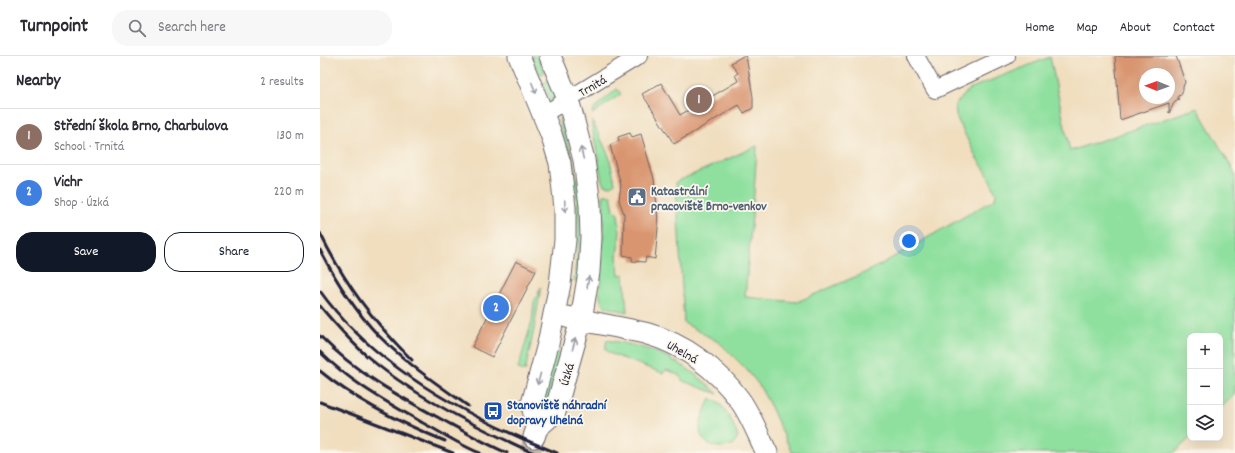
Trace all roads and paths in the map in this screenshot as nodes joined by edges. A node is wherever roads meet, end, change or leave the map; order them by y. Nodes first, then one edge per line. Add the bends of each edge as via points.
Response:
1 (519, 56) edge
2 (550, 56) edge
3 (639, 56) edge
4 (916, 56) edge
5 (1007, 56) edge
6 (568, 99) junction
7 (544, 114) junction
8 (554, 314) junction
9 (581, 320) junction
10 (767, 453) edge

1 -> 7 main road, Úzká
2 - 6 main road, Úzká
3 - 6 street, Trnitá
4 - 5 street via 935,90
6 - 7 street, Trnitá
9 -> 6 main road, Úzká via 589,272 590,206 584,160
7 -> 8 main road, Úzká via 560,163 566,208 562,276
8 - 9 main road, Uhelná
8 -> 9 main road, Úzká via 532,404 535,432 555,412
9 - 10 main road, Uhelná via 647,334 696,357 739,399

